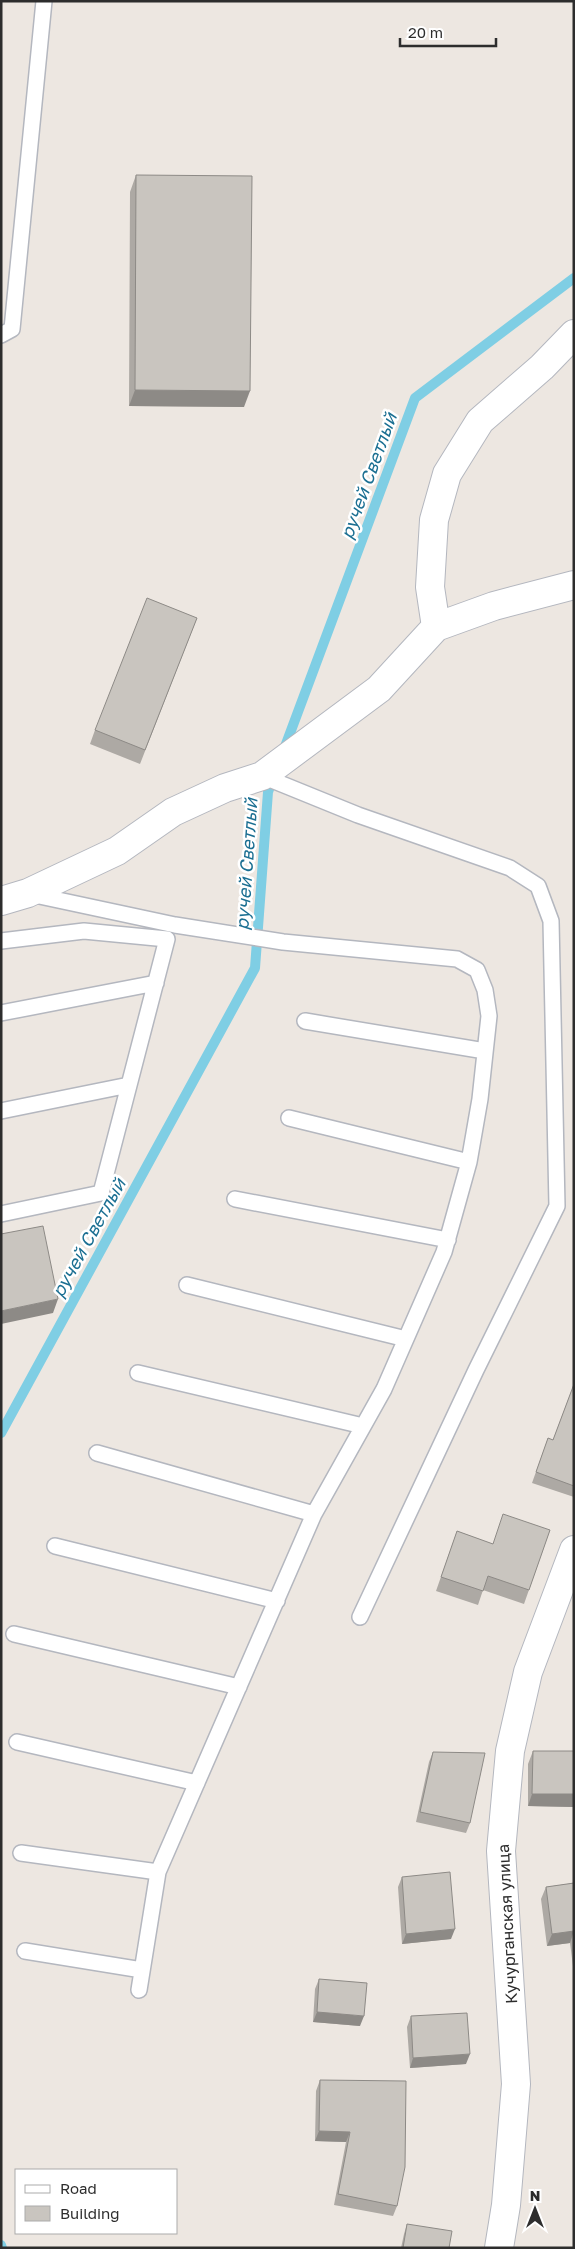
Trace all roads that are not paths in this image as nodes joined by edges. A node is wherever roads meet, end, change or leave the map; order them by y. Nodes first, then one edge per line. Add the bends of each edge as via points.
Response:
1 (44, 1) edge
2 (574, 334) edge
3 (1, 335) edge
4 (574, 585) edge
5 (436, 626) junction
6 (263, 775) junction
7 (28, 894) junction
8 (1, 901) edge
9 (1, 942) edge
10 (156, 983) junction
11 (1, 1013) edge
12 (306, 1021) dead end
13 (485, 1050) junction
14 (129, 1085) junction
15 (1, 1111) edge
16 (289, 1118) dead end
17 (470, 1162) junction
18 (235, 1198) dead end
19 (1, 1214) edge
20 (448, 1240) junction
21 (187, 1285) dead end
22 (406, 1339) junction
23 (138, 1373) dead end
24 (363, 1426) junction
25 (96, 1453) dead end
26 (314, 1514) junction
27 (55, 1546) dead end
28 (574, 1550) edge
29 (277, 1601) junction
30 (360, 1617) dead end
31 (14, 1634) dead end
32 (239, 1687) junction
33 (17, 1742) dead end
34 (197, 1783) junction
35 (21, 1852) dead end
36 (158, 1872) junction
37 (25, 1951) dead end
38 (142, 1970) junction
39 (139, 1990) dead end
40 (499, 2248) edge

1 - 3 lane via 12,329
2 - 5 street via 480,421 447,474 434,520 430,587
4 - 5 street via 494,606
5 - 6 street via 379,689
6 - 7 street via 224,788 173,812 117,851
6 - 30 lane via 358,815 510,868 538,886 552,921 557,1206
7 - 8 street
7 - 13 lane via 174,925 283,942 457,959 477,970 485,990 489,1016
9 - 10 lane via 84,931 167,938
10 - 11 lane
10 - 14 lane
12 - 13 lane
13 - 17 lane
14 - 15 lane
14 - 19 lane via 101,1193
16 - 17 lane
17 - 20 lane
18 - 20 lane
20 - 22 lane
21 - 22 lane
22 - 24 lane
23 - 24 lane
24 - 26 lane
25 - 26 lane
26 - 29 lane
27 - 29 lane
28 - 40 street, Кучурганская улица via 528,1672 510,1751 502,1852 516,2084 506,2205
29 - 32 lane
31 - 32 lane
32 - 34 lane
33 - 34 lane
34 - 36 lane
35 - 36 lane
36 - 38 lane
37 - 38 lane
38 - 39 lane

